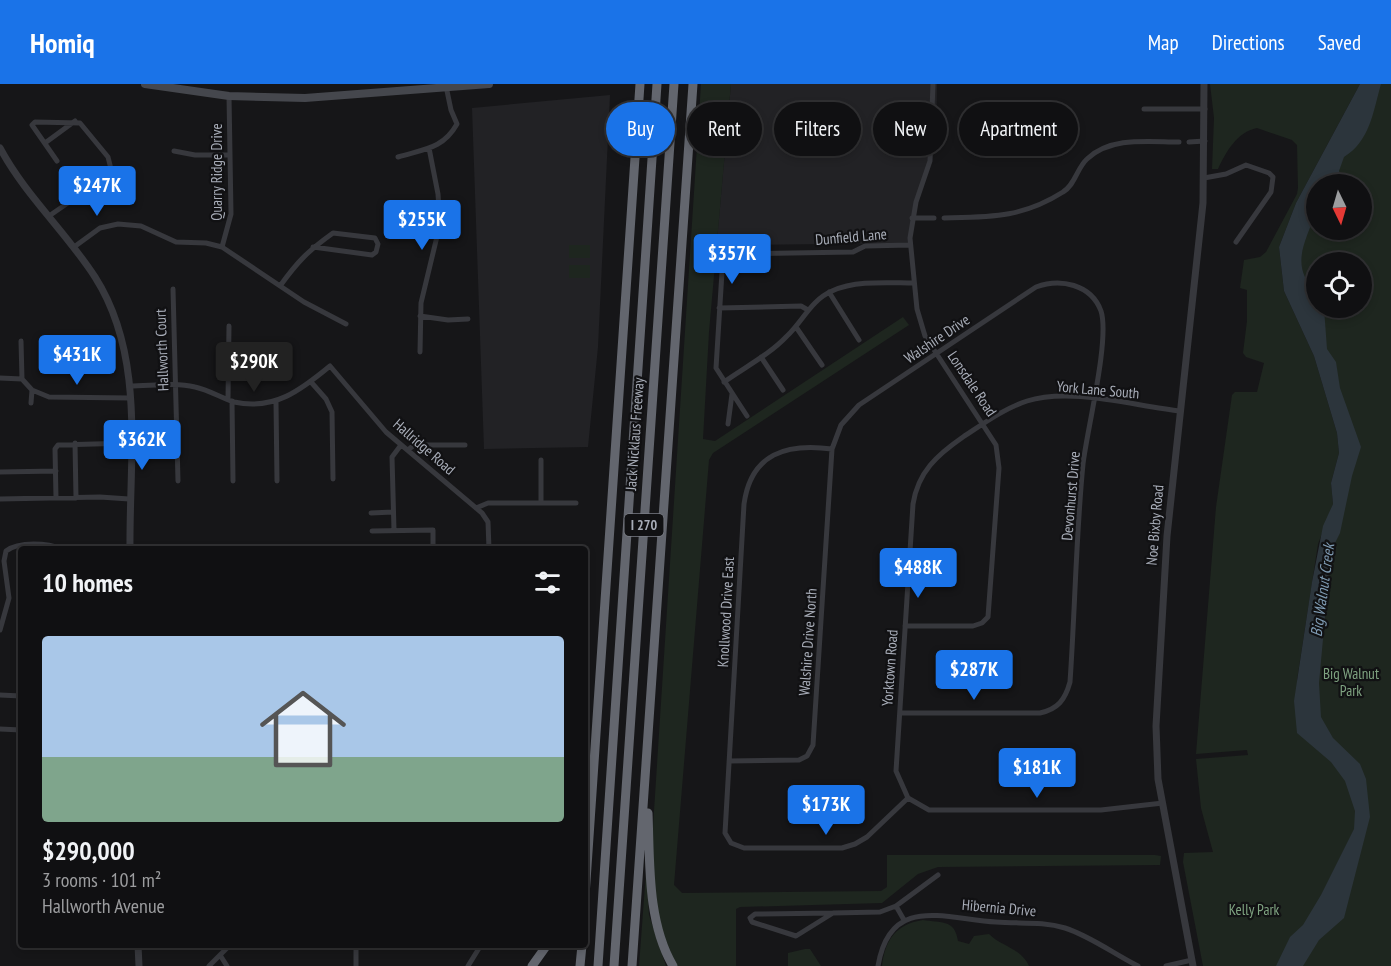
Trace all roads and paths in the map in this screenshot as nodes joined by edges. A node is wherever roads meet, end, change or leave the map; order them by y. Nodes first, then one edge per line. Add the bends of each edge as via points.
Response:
1 (145, 84) edge
2 (489, 84) edge
3 (640, 84) edge
4 (657, 84) edge
5 (674, 84) edge
6 (693, 84) edge
7 (933, 84) edge
8 (1204, 84) edge
9 (446, 86) edge
10 (229, 96) junction
11 (1205, 108) junction
12 (1144, 109) dead end
13 (75, 122) junction
14 (1205, 141) junction
15 (1179, 142) dead end
16 (1189, 142) dead end
17 (45, 143) junction
18 (0, 148) edge
19 (429, 148) junction
20 (174, 151) dead end
21 (230, 155) junction
22 (398, 157) dead end
23 (57, 161) dead end
24 (1204, 178) junction
25 (48, 216) junction
26 (912, 218) junction
27 (934, 218) dead end
28 (944, 218) dead end
29 (1236, 242) dead end
30 (910, 245) junction
31 (74, 247) junction
32 (222, 247) junction
33 (313, 247) junction
34 (914, 283) junction
35 (280, 286) junction
36 (1077, 286) joint
37 (173, 290) dead end
38 (829, 292) junction
39 (719, 308) junction
40 (808, 310) junction
41 (420, 316) junction
42 (468, 319) dead end
43 (346, 324) dead end
44 (229, 326) dead end
45 (796, 327) junction
46 (859, 340) dead end
47 (21, 341) dead end
48 (420, 352) dead end
49 (937, 353) junction
50 (761, 357) junction
51 (822, 365) dead end
52 (0, 378) edge
53 (22, 379) junction
54 (724, 381) junction
55 (311, 382) junction
56 (175, 385) junction
57 (129, 386) junction
58 (32, 390) junction
59 (783, 390) dead end
60 (732, 394) junction
61 (130, 398) junction
62 (1094, 399) junction
63 (230, 400) junction
64 (276, 402) junction
65 (31, 403) dead end
66 (1181, 411) junction
67 (747, 416) dead end
68 (728, 424) dead end
69 (984, 424) junction
70 (130, 442) junction
71 (75, 443) junction
72 (401, 445) junction
73 (465, 445) dead end
74 (832, 449) junction
75 (408, 450) junction
76 (541, 460) dead end
77 (56, 471) junction
78 (0, 472) edge
79 (333, 479) dead end
80 (178, 481) dead end
81 (233, 481) dead end
82 (277, 481) dead end
83 (56, 498) junction
84 (76, 498) junction
85 (0, 499) edge
86 (129, 499) junction
87 (541, 503) junction
88 (576, 503) dead end
89 (476, 508) junction
90 (393, 512) junction
91 (371, 513) dead end
92 (394, 530) junction
93 (372, 531) dead end
94 (18, 546) edge
95 (18, 546) edge
96 (52, 546) edge
97 (130, 546) edge
98 (433, 546) edge
99 (489, 546) edge
100 (905, 626) junction
101 (0, 630) edge
102 (0, 695) edge
103 (18, 696) edge
104 (900, 713) junction
105 (0, 729) edge
106 (18, 730) edge
107 (729, 761) junction
108 (645, 772) junction
109 (593, 774) junction
110 (588, 794) edge
111 (908, 798) junction
112 (1163, 803) junction
113 (588, 850) edge
114 (938, 875) dead end
115 (896, 906) junction
116 (833, 913) junction
117 (904, 920) junction
118 (138, 948) edge
119 (227, 948) edge
120 (356, 948) edge
121 (480, 948) edge
122 (545, 948) edge
123 (582, 948) edge
124 (220, 955) junction
125 (1193, 963) edge
126 (139, 966) edge
127 (209, 966) edge
128 (226, 966) edge
129 (356, 966) edge
130 (468, 966) edge
131 (532, 966) edge
132 (580, 966) edge
133 (598, 966) edge
134 (614, 966) edge
135 (632, 966) edge
136 (673, 966) edge
137 (878, 966) edge
138 (1138, 966) edge
139 (1166, 966) edge

1 - 10 main road
2 - 9 main road
3 - 109 highway
4 - 133 highway, Jack Nicklaus Freeway / I 270
5 - 134 highway, Jack Nicklaus Freeway / I 270
6 - 108 highway
7 - 26 street, Lonsdale Road via 930,161
8 - 11 street, Noe Bixby Road
9 - 10 main road via 337,97
9 - 19 street via 457,124 442,144
10 - 21 street, Quarry Ridge Drive
11 - 12 street
11 - 14 street, Noe Bixby Road
13 - 17 street
13 - 17 street via 35,122 32,125
13 - 25 street via 84,127 108,157 111,169 107,176
14 - 16 street
14 - 24 street, Noe Bixby Road
15 - 28 street via 1125,142 1095,154 1087,159 1065,191 1008,216
17 - 23 street
18 - 25 street
19 - 22 street
19 - 41 street via 440,224
20 - 21 street
21 - 32 street, Quarry Ridge Drive via 230,224
24 - 29 street via 1251,165 1273,177 1271,192
24 - 66 street, Noe Bixby Road
25 - 31 street
26 - 27 street
26 - 30 street, Lonsdale Road
30 - 34 street, Lonsdale Road
30 - 39 street, Dunfield Lane via 865,246 853,252 728,254 723,256
31 - 32 street via 100,228 117,224 141,226 176,242
31 - 57 street via 116,316 126,350
32 - 35 street
33 - 33 street via 333,233 375,238 378,244 372,255
33 - 35 street via 302,255
34 - 38 street via 853,285
34 - 49 street, Lonsdale Road via 921,328
35 - 43 street
36 - 49 street, Walshire Drive via 1057,282 1036,288
36 - 62 street, Devonhurst Drive via 1097,304 1103,323
37 - 56 street, Hallworth Court
38 - 40 street
38 - 46 street
39 - 40 street via 801,306
39 - 54 street via 716,368
40 - 45 street
41 - 42 street
41 - 48 street
44 - 63 street
45 - 50 street
45 - 51 street
47 - 53 street
49 - 69 street, Lonsdale Road
49 - 74 street, Walshire Drive via 859,405 841,425
50 - 54 street
50 - 59 street
52 - 53 street
53 - 58 street
54 - 60 street
55 - 64 street
55 - 72 street, Hallridge Road via 330,366
55 - 79 street via 332,412
56 - 57 street
56 - 63 street via 205,390
56 - 80 street, Hallworth Court
57 - 61 street
58 - 61 street via 53,398
58 - 65 street
60 - 67 street
60 - 68 street
61 - 70 street
62 - 66 street, York Lane South
62 - 69 street, York Lane South via 1037,399 1013,406
62 - 104 street, Devonhurst Drive via 1083,464 1070,682 1060,704 1040,713
63 - 64 street via 251,404
63 - 81 street
64 - 82 street
66 - 112 street, Noe Bixby Road via 1167,536 1156,726 1156,762
69 - 100 street, Yorktown Road via 933,460 919,480 913,504
69 - 100 street, Lonsdale Road via 999,460 988,617 973,626
70 - 71 street
70 - 86 street
71 - 77 street via 55,449
71 - 84 street
72 - 75 street, Hallridge Road
72 - 90 street via 392,457
73 - 75 street via 414,445
74 - 107 street, Knollwood Drive East via 786,449 762,465 748,486
74 - 107 street, Walshire Drive North via 813,745 807,756 799,760
75 - 89 street, Hallridge Road
76 - 87 street
77 - 78 street
77 - 83 street
83 - 84 street
83 - 85 street
84 - 86 street
86 - 97 street
87 - 88 street
87 - 89 street via 488,503
89 - 99 street, Hallridge Road via 488,522
90 - 91 street
90 - 92 street
92 - 93 street
92 - 98 street via 433,530
94 - 96 street
95 - 101 street via 6,551 9,598
100 - 104 street, Yorktown Road
102 - 103 street
104 - 111 street, Yorktown Road via 896,771
105 - 106 street
107 - 111 street, Knollwood Drive East via 724,827 728,840 744,848 842,848 867,837
108 - 135 highway
108 - 136 highway via 650,876 657,920
109 - 110 highway
109 - 113 highway
111 - 112 street via 935,811 1101,810
112 - 125 street, Noe Bixby Road
114 - 115 street
115 - 116 street via 880,912
115 - 117 street
116 - 116 street via 796,936 750,921 754,914
117 - 137 street via 888,936
117 - 138 street, Hibernia Drive via 946,915 1053,925 1075,932
118 - 126 street
119 - 124 street
120 - 129 street
121 - 130 street
122 - 131 highway
123 - 132 highway
124 - 127 street
124 - 128 street
125 - 139 street

